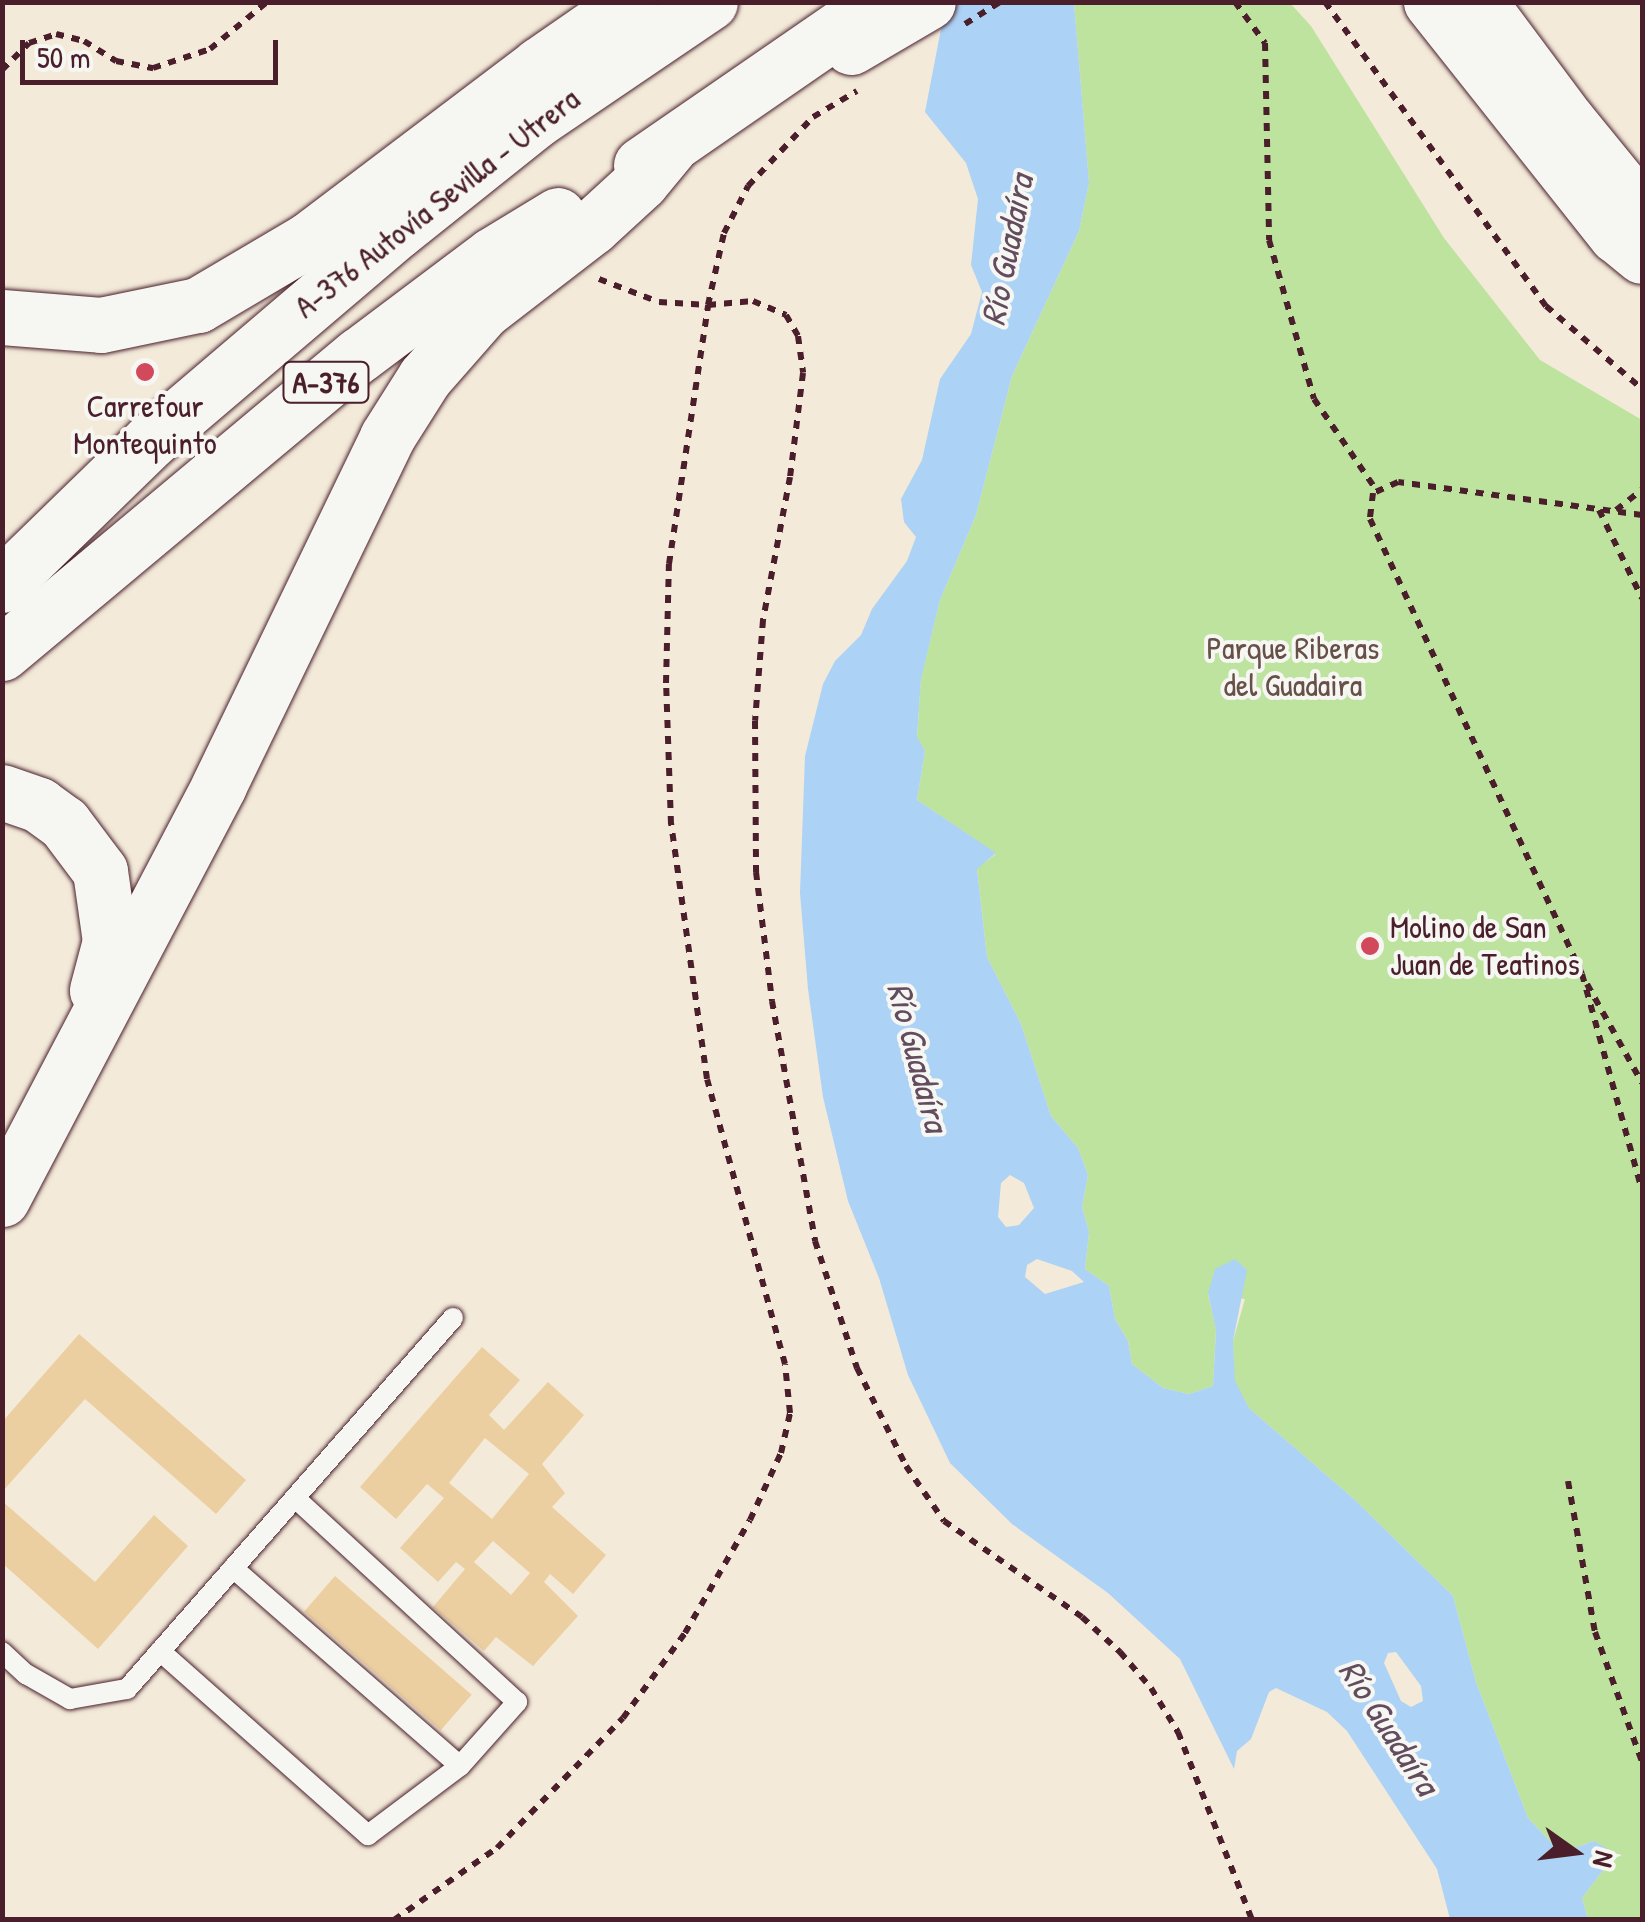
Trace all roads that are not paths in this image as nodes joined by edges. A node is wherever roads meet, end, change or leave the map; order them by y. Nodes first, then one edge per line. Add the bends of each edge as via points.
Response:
1 (630, 2) edge
2 (641, 2) edge
3 (710, 2) edge
4 (928, 2) edge
5 (1432, 2) edge
6 (1479, 2) edge
7 (865, 37) edge
8 (670, 147) junction
9 (1642, 212) edge
10 (1642, 256) edge
11 (2, 317) edge
12 (254, 349) junction
13 (2, 585) edge
14 (2, 652) edge
15 (2, 792) edge
16 (74, 1059) junction
17 (2, 1199) edge
18 (454, 1318) dead end
19 (295, 1498) junction
20 (233, 1568) junction
21 (160, 1651) junction
22 (2, 1652) edge
23 (460, 1766) junction

1 - 11 main road via 308,240 198,304 101,326
2 - 12 main road via 364,226
3 - 12 main road, A-376 Autovía Sevilla - Utrera / A-376 via 536,120
4 - 7 main road
5 - 10 main road via 1616,235
6 - 9 main road
7 - 8 main road, A-376 via 736,103
8 - 14 main road, A-376 via 492,255 360,355
8 - 16 main road via 592,227 483,311 425,376 388,437 219,785
12 - 13 main road, A-376 Autovía Sevilla - Utrera / A-376
15 - 16 main road via 40,805 64,823 100,871 110,941
16 - 17 main road
18 - 19 lane
19 - 20 lane
19 - 23 lane via 517,1702
20 - 21 lane
20 - 23 lane
21 - 22 lane via 127,1688 70,1700
21 - 23 lane via 368,1835

